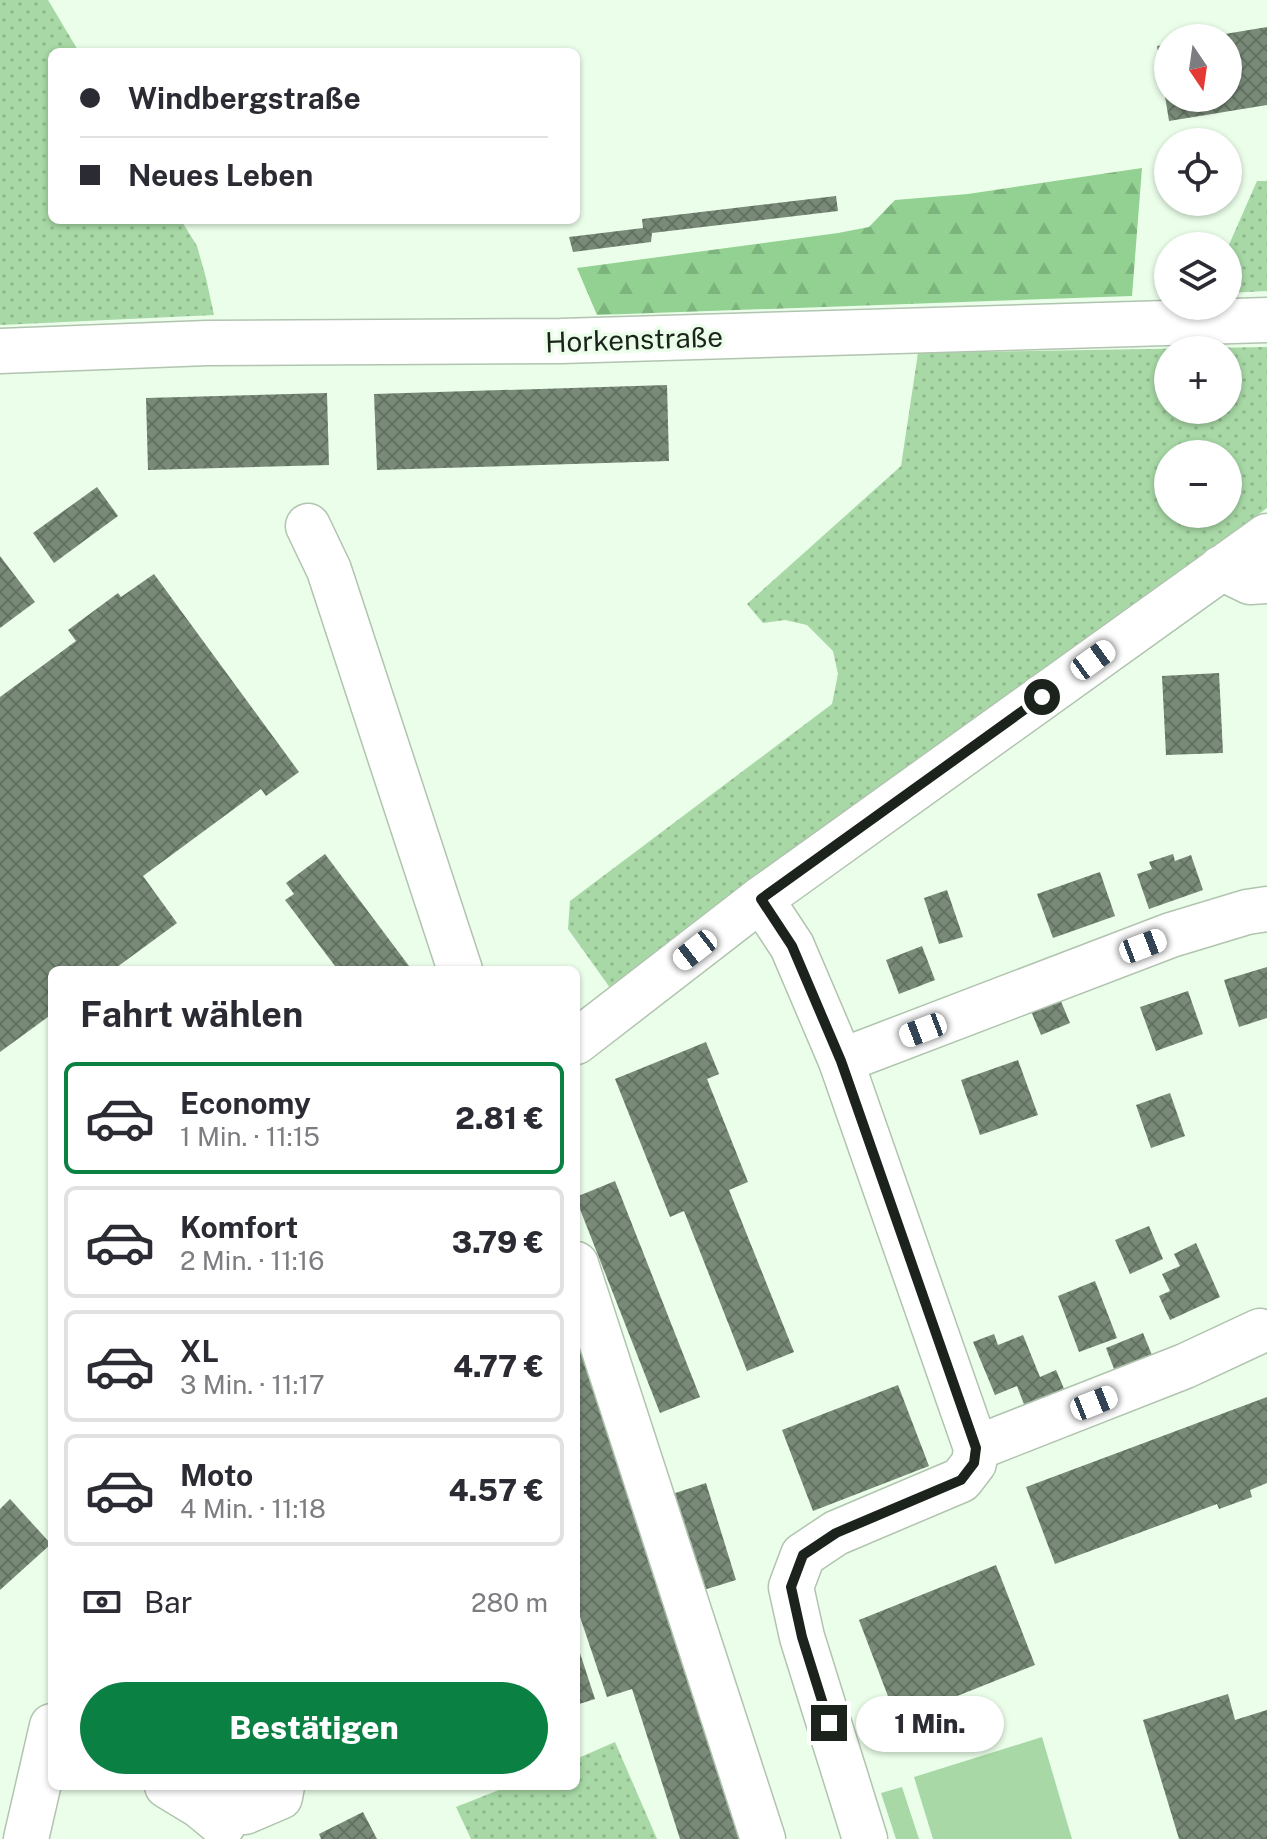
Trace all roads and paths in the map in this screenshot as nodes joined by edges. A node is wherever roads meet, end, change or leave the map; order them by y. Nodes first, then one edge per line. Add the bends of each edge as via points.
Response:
1 (1267, 320) edge
2 (0, 351) edge
3 (308, 526) dead end
4 (1267, 536) edge
5 (1221, 568) junction
6 (1267, 581) edge
7 (761, 899) junction
8 (1267, 909) edge
9 (459, 966) edge
10 (580, 1039) edge
11 (841, 1061) junction
12 (580, 1276) edge
13 (1260, 1331) dead end
14 (976, 1448) junction
15 (48, 1742) edge
16 (289, 1790) edge
17 (183, 1796) edge
18 (18, 1831) edge
19 (241, 1839) edge
20 (763, 1839) edge
21 (865, 1839) edge

1 - 2 street, Horkenstraße
3 - 9 street via 329,570
4 - 5 street
5 - 6 street via 1250,582
5 - 7 street
7 - 10 street
7 - 11 street via 792,946
8 - 11 street via 1171,935
11 - 14 street
12 - 20 street
13 - 14 street
14 - 21 street via 974,1463 961,1480 836,1533 803,1555 791,1587
15 - 18 street
16 - 17 street via 245,1812
17 - 19 street

